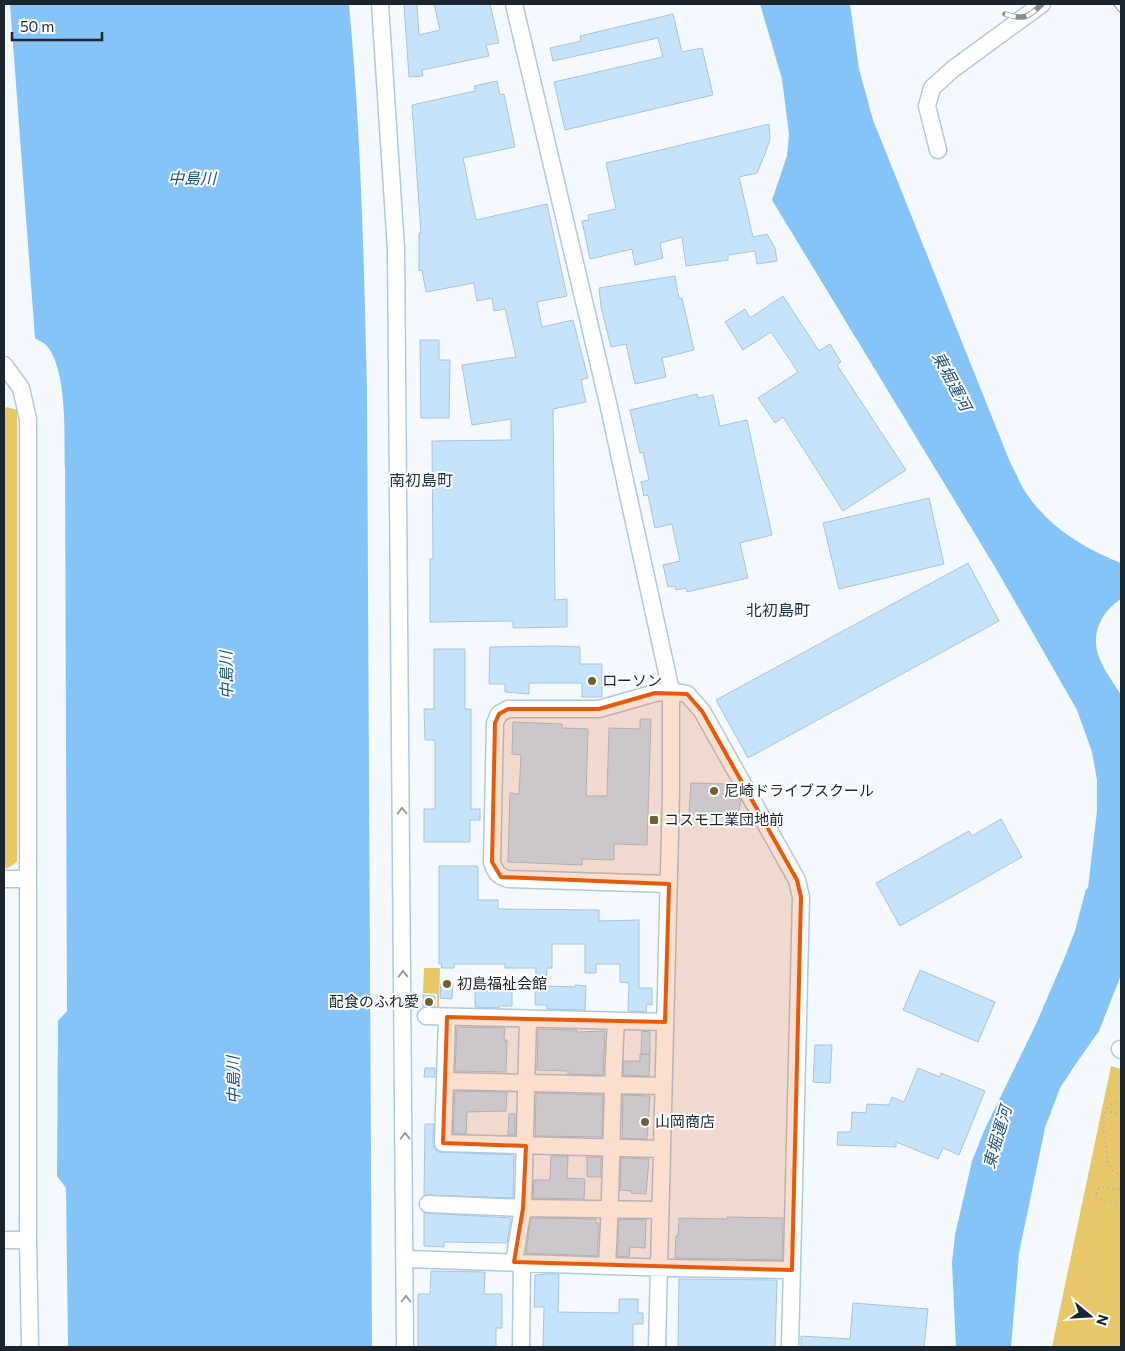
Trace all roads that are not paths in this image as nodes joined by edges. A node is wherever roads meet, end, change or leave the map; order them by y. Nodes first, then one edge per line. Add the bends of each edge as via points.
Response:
1 (380, 4) edge
2 (514, 4) edge
3 (1042, 4) edge
4 (938, 150) dead end
5 (4, 365) edge
6 (671, 691) junction
7 (4, 879) edge
8 (28, 879) junction
9 (669, 884) junction
10 (426, 1016) dead end
11 (446, 1017) junction
12 (528, 1019) junction
13 (616, 1021) junction
14 (665, 1022) junction
15 (444, 1081) junction
16 (527, 1083) junction
17 (612, 1086) junction
18 (663, 1086) junction
19 (526, 1146) junction
20 (610, 1148) junction
21 (661, 1149) junction
22 (428, 1204) dead end
23 (523, 1208) junction
24 (610, 1209) junction
25 (660, 1210) junction
26 (4, 1240) edge
27 (28, 1240) junction
28 (406, 1259) junction
29 (518, 1262) junction
30 (607, 1265) junction
31 (658, 1267) junction
32 (792, 1270) junction
33 (30, 1347) edge
34 (405, 1347) edge
35 (521, 1347) edge
36 (656, 1347) edge
37 (790, 1347) edge

28 -> 1 street via 396,249
2 - 6 street via 608,403
3 - 4 street via 932,88 926,106
5 - 8 street via 21,388 28,419
6 - 9 street
6 - 9 street via 599,709 508,709 499,714 495,724 492,862 495,871 508,879
6 - 32 street via 687,694 702,712 801,891
7 - 8 street
8 - 27 street
9 - 14 street
10 - 11 street
11 - 12 street
11 - 15 street
12 - 13 street
12 - 16 street
13 - 14 street
13 - 17 street
14 - 18 street
15 - 16 street
15 - 19 street via 443,1144
16 - 17 street
16 - 19 street
17 - 18 street
17 - 20 street
18 - 21 street
19 - 20 street
19 - 23 street
20 - 21 street
20 - 24 street
21 - 25 street
22 - 23 street
23 - 24 street
23 - 29 street
24 - 25 street
24 - 30 street
25 - 31 street
26 - 27 street
27 - 33 street
28 - 29 street
34 -> 28 street
29 - 30 street
29 - 35 street
30 - 31 street
31 - 32 street
31 - 36 street
32 - 37 street

